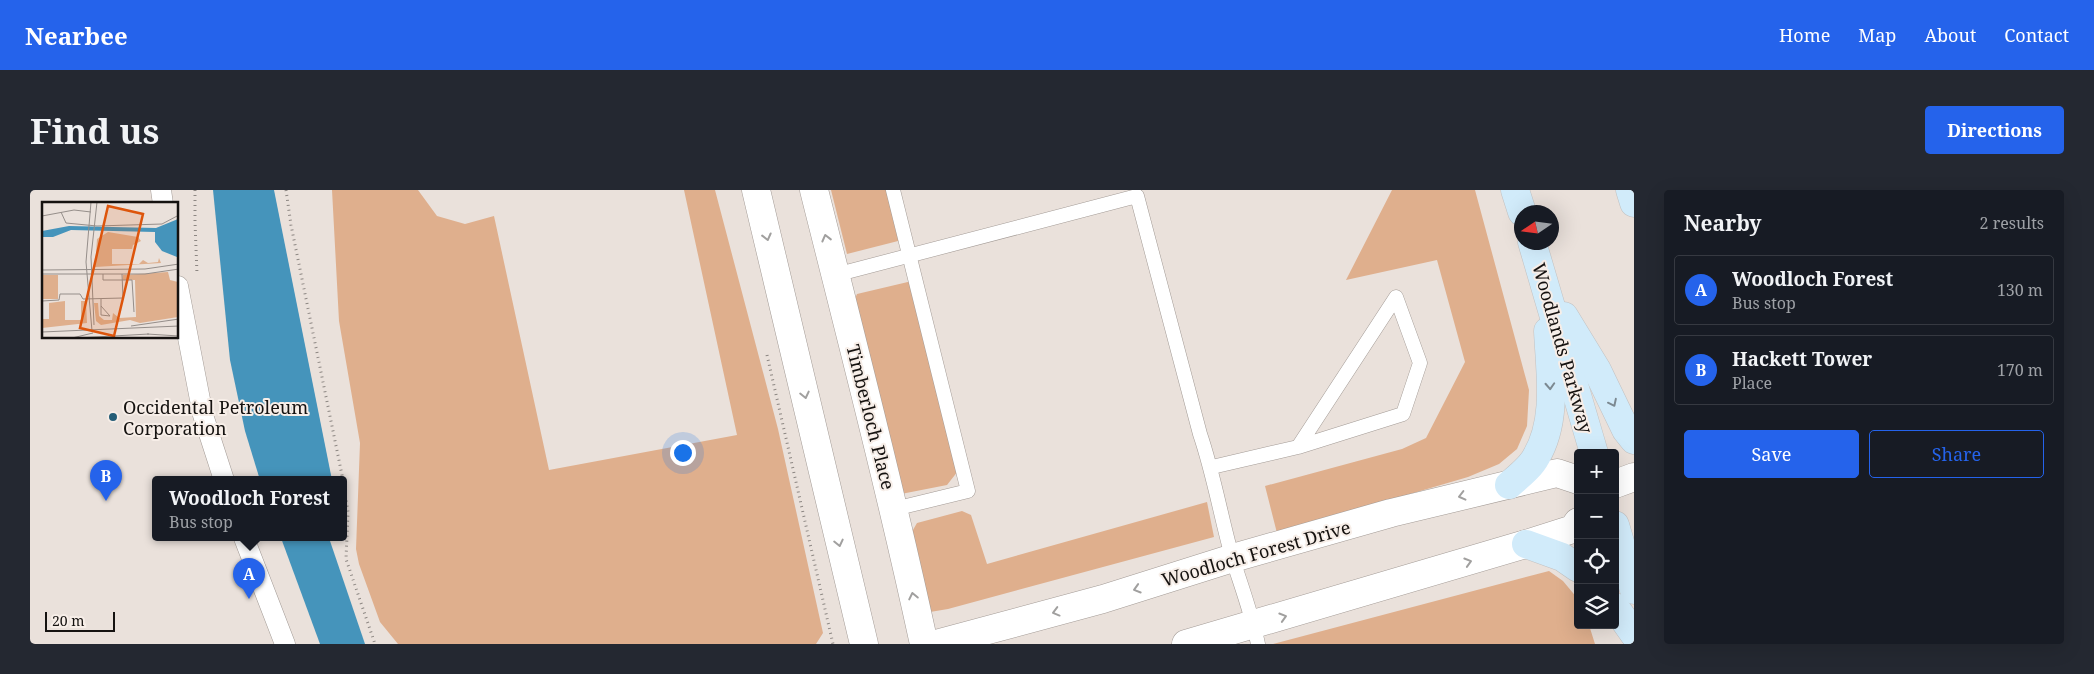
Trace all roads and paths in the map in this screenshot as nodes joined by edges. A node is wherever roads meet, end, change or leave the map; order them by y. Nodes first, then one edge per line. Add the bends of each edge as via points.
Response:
1 (286, 190) edge
2 (756, 190) edge
3 (814, 190) edge
4 (893, 190) edge
5 (1515, 190) edge
6 (1630, 190) edge
7 (1634, 203) edge
8 (1520, 205) edge
9 (1534, 250) edge
10 (908, 256) junction
11 (835, 274) junction
12 (1545, 285) junction
13 (179, 291) edge
14 (767, 354) dead end
15 (1634, 440) edge
16 (1298, 447) junction
17 (1593, 449) edge
18 (1212, 467) junction
19 (223, 476) edge
20 (342, 476) edge
21 (1634, 477) edge
22 (1574, 479) edge
23 (1619, 483) edge
24 (1509, 485) junction
25 (347, 506) edge
26 (894, 509) junction
27 (1574, 528) edge
28 (347, 536) edge
29 (1619, 539) edge
30 (245, 541) edge
31 (347, 541) edge
32 (1526, 544) junction
33 (1233, 558) junction
34 (1574, 566) edge
35 (1634, 590) edge
36 (1619, 613) edge
37 (1634, 634) edge
38 (1256, 635) edge
39 (285, 644) edge
40 (375, 644) edge
41 (833, 644) edge
42 (864, 644) edge
43 (924, 644) edge
44 (936, 644) edge
45 (1186, 644) edge

1 - 20 path
2 -> 42 street
11 -> 3 street, Timberloch Place
4 - 10 lane
5 - 8 main road
6 - 7 main road
9 - 12 main road, Woodlands Parkway
10 - 11 lane
10 - 18 lane via 1138,196 1200,434
10 - 26 lane via 968,491
11 - 26 street, Timberloch Place
12 -> 15 main road via 1598,370 1626,430
12 - 17 main road, Woodlands Parkway
12 -> 24 main road via 1551,402 1546,435 1536,459
13 - 19 street via 203,415
14 - 41 path
16 - 16 lane via 1403,414 1420,362 1396,298
16 - 18 lane
18 - 33 lane
21 - 23 street
22 - 24 street, Woodloch Forest Drive via 1557,473
24 -> 33 street, Woodloch Forest Drive via 1391,513
25 - 28 path
43 -> 26 street, Timberloch Place
27 - 32 street
29 - 35 main road
30 - 39 street
31 - 40 path via 346,559
32 - 34 main road
38 -> 32 street
33 - 38 lane
33 -> 44 street, Woodloch Forest Drive via 1103,599
36 - 37 main road
38 - 45 street

